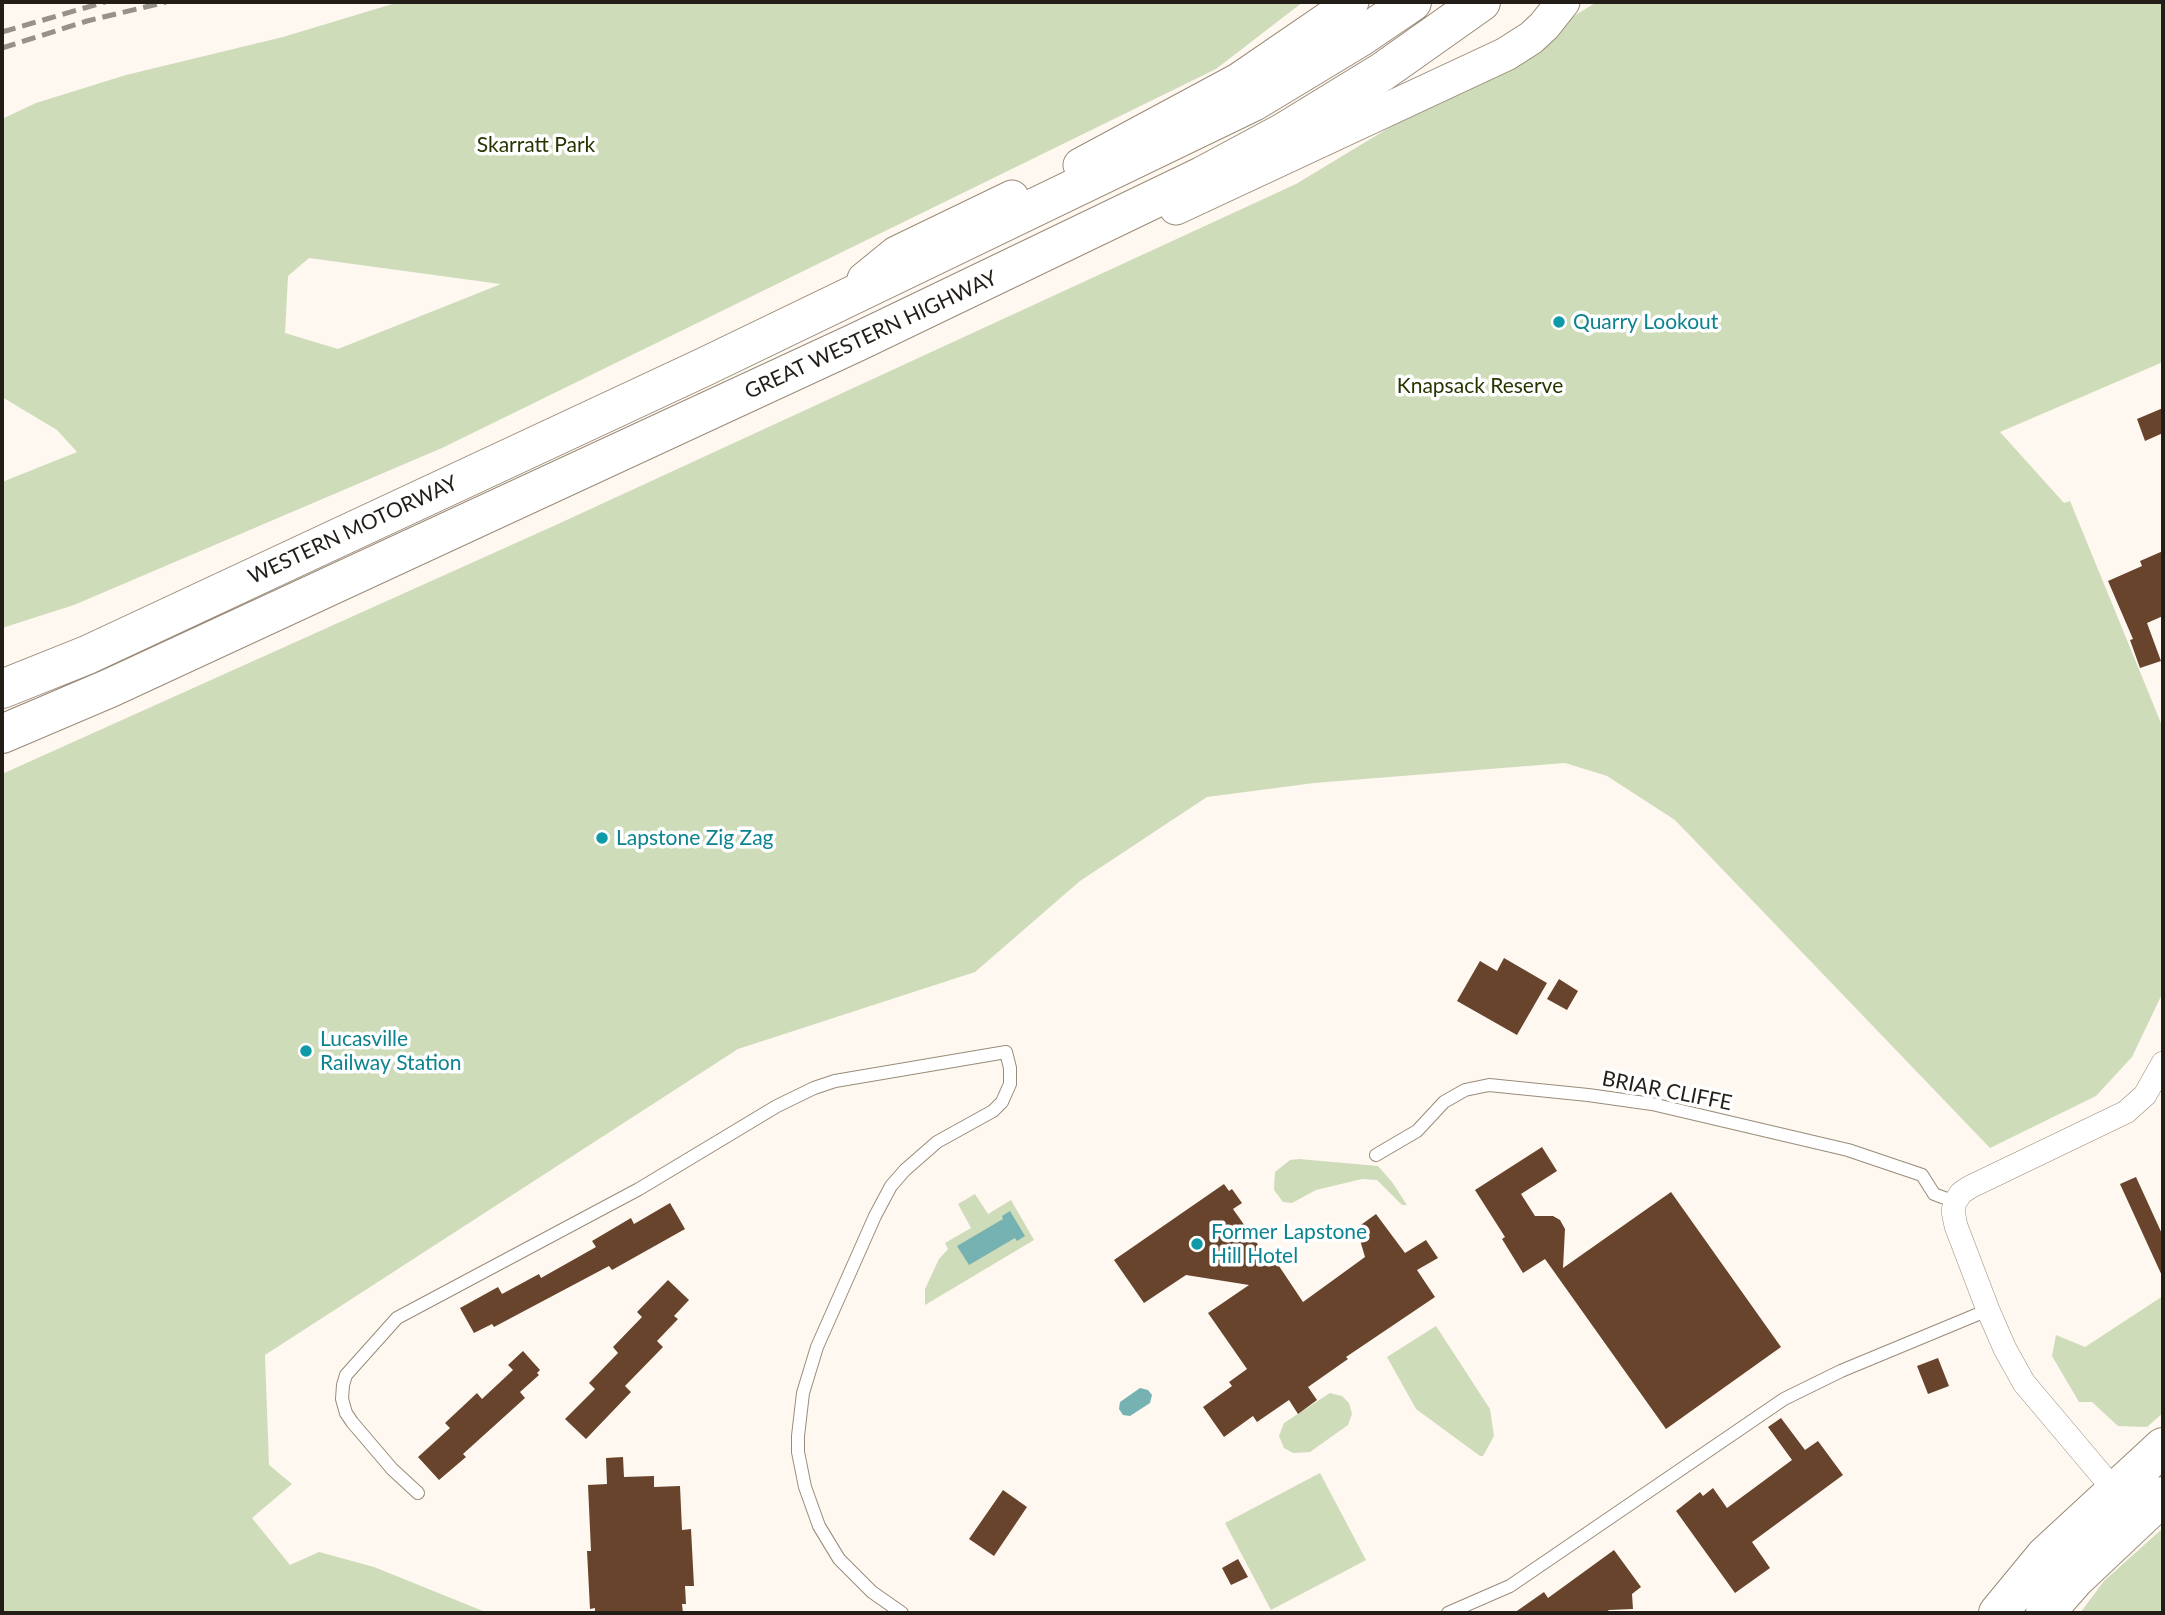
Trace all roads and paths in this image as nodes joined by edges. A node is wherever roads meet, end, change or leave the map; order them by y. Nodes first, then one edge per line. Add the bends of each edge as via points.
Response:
1 (1352, 2) edge
2 (1412, 2) edge
3 (1481, 2) edge
4 (1563, 2) edge
5 (836, 304) junction
6 (857, 342) junction
7 (704, 367) joint
8 (2, 690) edge
9 (2, 734) edge
10 (2163, 1066) edge
11 (1376, 1155) dead end
12 (1955, 1202) junction
13 (1988, 1310) junction
14 (2163, 1447) edge
15 (2163, 1479) edge
16 (2115, 1491) junction
17 (418, 1493) dead end
18 (2163, 1496) edge
19 (2075, 1579) junction
20 (902, 1613) edge
21 (1448, 1613) edge
22 (1998, 1613) edge
23 (2045, 1613) edge

1 - 5 main road via 1238,80 1108,152 896,253
2 - 5 highway, GREAT WESTERN HIGHWAY via 1253,102
3 - 6 highway, GREAT WESTERN HIGHWAY via 1382,72 1284,132 1189,183
4 - 6 main road via 1531,38 1494,60 922,322
5 - 7 highway, GREAT WESTERN HIGHWAY
6 - 9 highway, GREAT WESTERN HIGHWAY
7 - 8 highway, WESTERN MOTORWAY via 87,655
10 - 12 street via 2145,1095 2126,1112 1970,1187
11 - 12 lane, BRIAR CLIFFE via 1416,1131 1444,1102 1465,1090 1489,1085 1652,1104 1848,1150 1922,1175 1934,1194
12 - 13 street via 1955,1226
13 - 16 street via 2024,1383
13 - 21 lane via 1784,1399 1510,1586
14 - 16 highway
15 - 16 highway via 2141,1493
16 - 19 highway via 2116,1511
16 - 22 highway via 2045,1556
17 - 20 lane via 352,1422 342,1399 346,1375 397,1318 639,1189 814,1088 1006,1052 1010,1084 1002,1102 937,1142 891,1186 817,1347 803,1393 798,1452 819,1526 839,1559 872,1592
18 - 19 highway
19 - 23 highway

